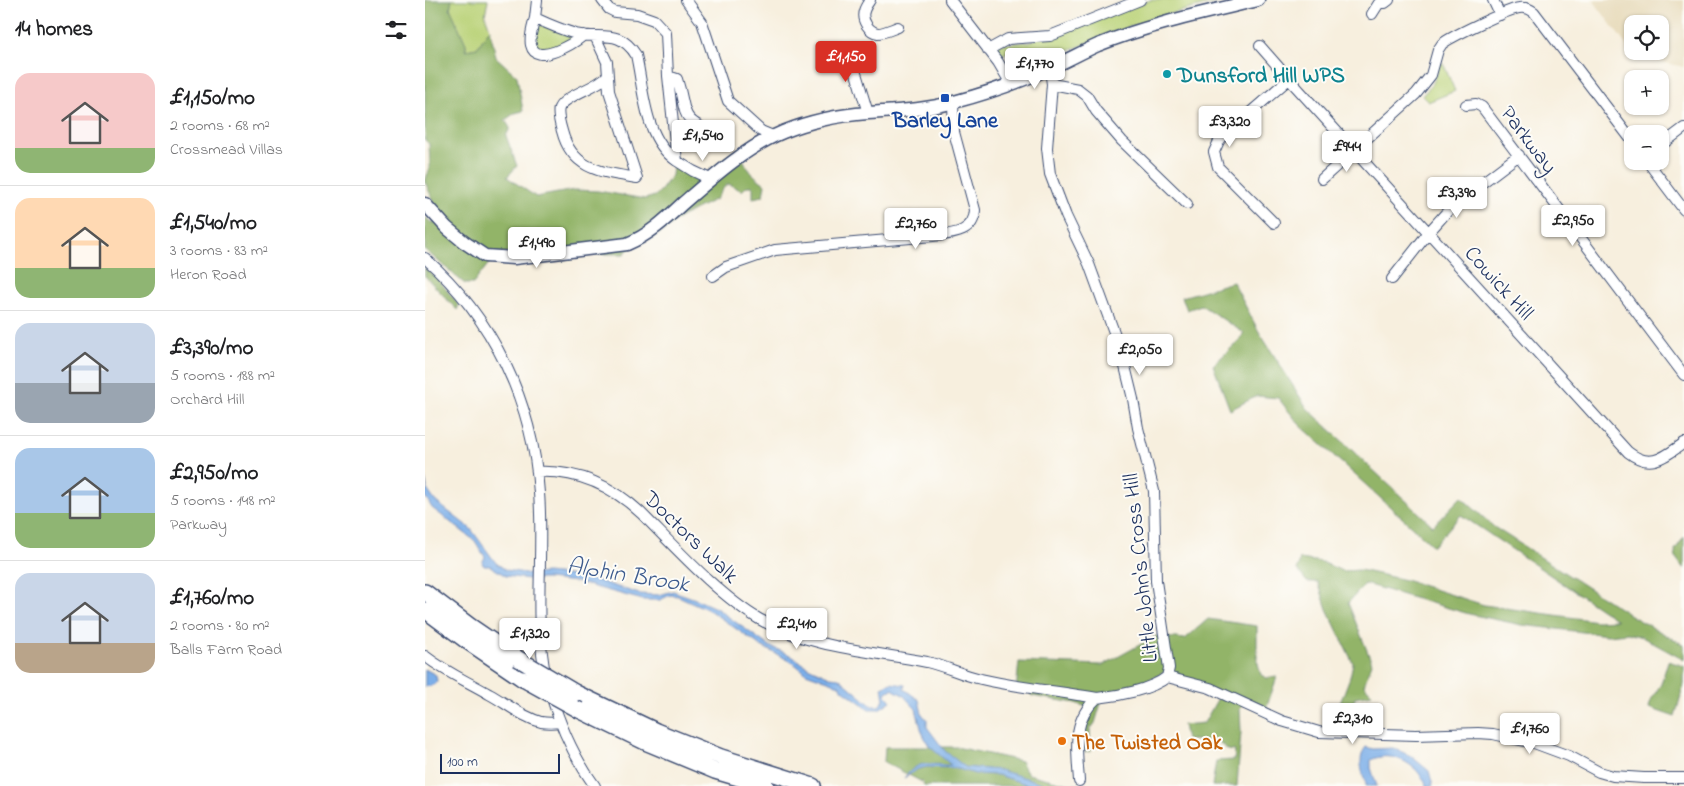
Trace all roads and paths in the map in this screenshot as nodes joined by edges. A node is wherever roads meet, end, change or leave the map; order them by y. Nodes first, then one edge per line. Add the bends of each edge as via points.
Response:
1 (537, 0) edge
2 (602, 0) edge
3 (686, 0) edge
4 (870, 0) edge
5 (950, 0) edge
6 (1140, 0) edge
7 (1258, 0) edge
8 (1389, 0) edge
9 (1493, 0) edge
10 (1372, 14) dead end
11 (1500, 15) junction
12 (535, 18) junction
13 (898, 26) dead end
14 (590, 36) junction
15 (1261, 46) dead end
16 (848, 47) dead end
17 (988, 50) junction
18 (1047, 69) junction
19 (607, 76) junction
20 (668, 76) junction
21 (1289, 79) junction
22 (1011, 84) junction
23 (1052, 84) junction
24 (953, 103) junction
25 (1466, 105) dead end
26 (868, 113) junction
27 (1684, 128) edge
28 (1624, 130) edge
29 (715, 135) dead end
30 (773, 136) junction
31 (1669, 139) edge
32 (1353, 149) junction
33 (1519, 155) junction
34 (677, 161) junction
35 (1654, 170) edge
36 (1323, 178) dead end
37 (710, 180) junction
38 (425, 204) edge
39 (1187, 204) dead end
40 (1684, 210) edge
41 (1274, 223) dead end
42 (1429, 232) junction
43 (425, 258) edge
44 (713, 276) dead end
45 (1392, 279) dead end
46 (1684, 375) edge
47 (1684, 443) edge
48 (537, 472) junction
49 (425, 592) edge
50 (425, 610) edge
51 (425, 656) edge
52 (1167, 678) junction
53 (1080, 695) junction
54 (1097, 698) junction
55 (1086, 708) junction
56 (560, 722) junction
57 (1684, 778) edge
58 (1079, 781) dead end
59 (595, 786) edge
60 (766, 786) edge
61 (813, 786) edge

1 - 12 street
2 - 20 street via 615,12 648,17 659,24 667,38
3 - 30 street via 703,22 728,101 761,131
4 - 13 street via 863,18 870,30 882,33
5 - 17 street
6 - 17 street via 1050,36 1008,39
7 - 18 main road via 1137,31
8 - 10 street via 1379,4
9 - 11 street
11 - 28 street via 1520,8 1534,12
11 - 32 street via 1442,44 1425,83 1393,116
12 - 14 street
12 - 14 street via 531,44 539,54 546,55
14 - 19 street via 607,62
14 - 34 street via 617,38 636,55 653,131 665,151
15 - 21 street, Cowick Hill
16 - 26 street
17 - 22 street
18 - 22 main road
18 - 23 street, Little John's Cross Hill
19 - 19 street via 559,108 563,136 571,153 582,164 637,178
20 - 29 street via 677,79 686,117
20 - 34 street
21 - 32 street, Cowick Hill
21 - 41 street via 1224,135 1214,152 1218,167 1266,210
22 - 24 main road
23 - 39 street via 1078,89 1087,96 1122,141
23 - 52 street, Little John's Cross Hill via 1047,148 1050,174 1089,264 1121,354 1155,491 1156,572 1169,668
24 - 26 main road via 907,111
24 - 44 street via 953,132 975,210 974,219 963,230 933,236 775,250 726,267
25 - 33 street, Parkway via 1482,107
26 - 30 main road via 804,125
27 - 31 street
30 - 37 main road via 737,158
32 - 36 street
32 - 42 street, Cowick Hill
33 - 42 street via 1454,204
33 - 46 street, Parkway
34 - 37 street
35 - 40 street
37 - 38 main road via 663,222 627,244 514,258 485,256 447,228
42 - 45 street
42 - 47 street, Cowick Hill via 1628,452 1637,458 1653,461
43 - 48 street via 461,295 500,352 525,413
48 - 53 street, Doctors Walk via 583,476 627,500 732,600 778,629 803,639 928,662 980,679
48 - 56 street via 543,664
49 - 61 highway, bridge via 517,658 576,693 655,731 721,757
50 - 60 highway, bridge via 523,678 579,710 715,771
51 - 56 street via 451,675 529,717 541,722
52 - 54 street, Little John's Cross Hill via 1152,686
52 - 57 street via 1210,688 1282,721 1319,732 1493,734 1535,743 1613,776
53 - 54 street, Little John's Cross Hill
53 - 55 street
54 - 55 street
55 - 58 street via 1077,736
56 - 59 street via 577,759

